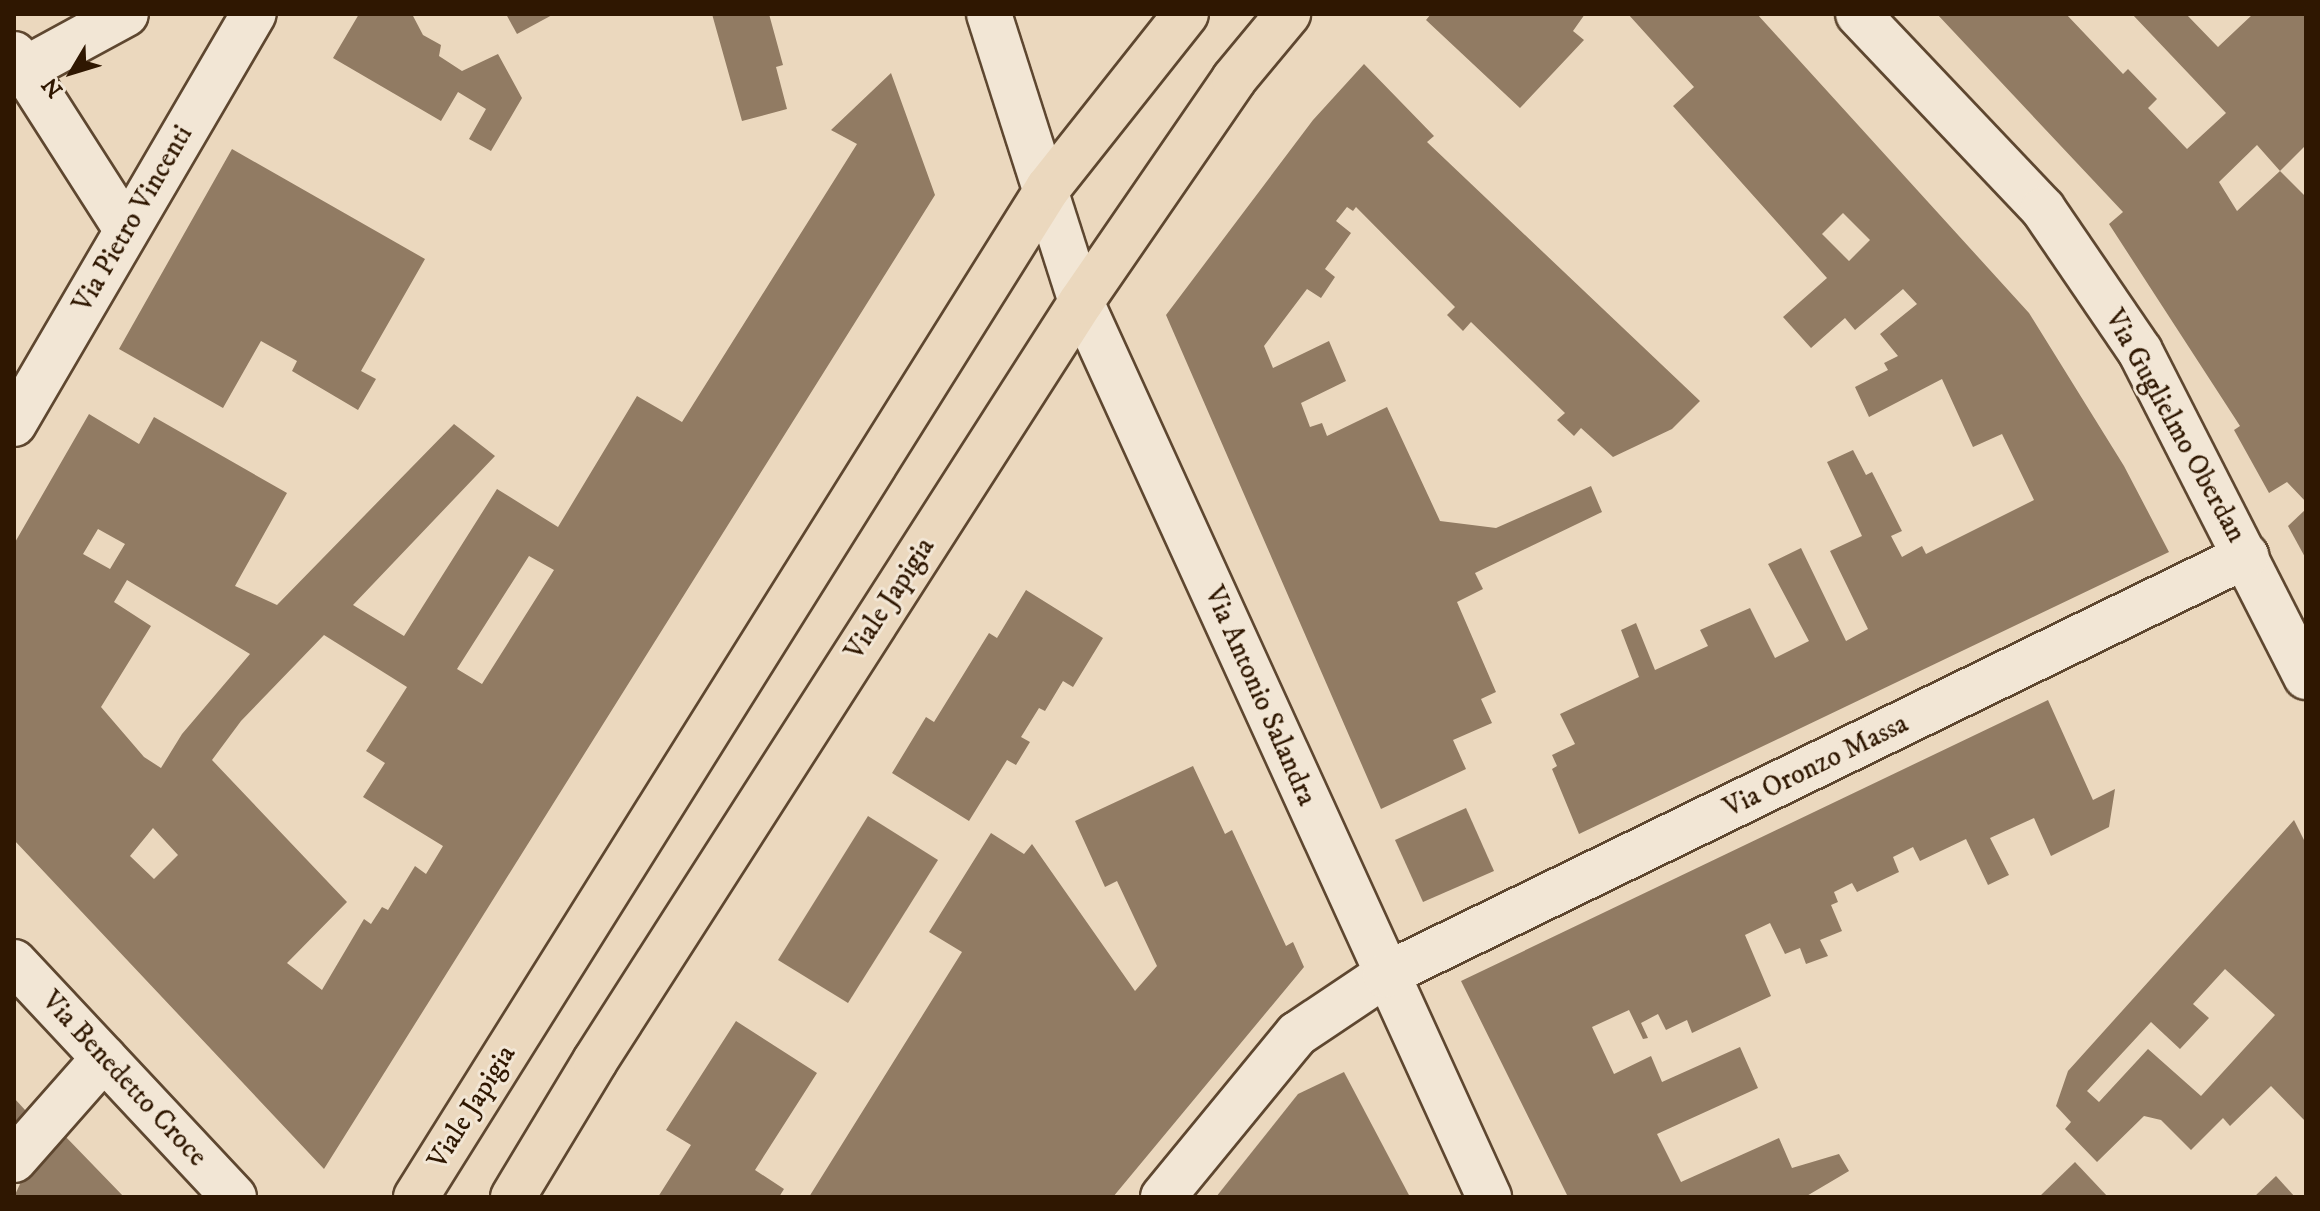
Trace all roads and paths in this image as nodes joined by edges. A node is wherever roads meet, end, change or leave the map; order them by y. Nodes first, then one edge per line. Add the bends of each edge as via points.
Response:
1 (126, 14) edge
2 (254, 14) edge
3 (989, 14) edge
4 (1186, 14) edge
5 (1288, 14) edge
6 (1858, 14) edge
7 (18, 62) edge
8 (1048, 188) junction
9 (126, 229) junction
10 (1081, 302) junction
11 (14, 424) edge
12 (2246, 556) junction
13 (2306, 677) edge
14 (14, 962) edge
15 (1385, 975) junction
16 (104, 1058) junction
17 (14, 1160) edge
18 (234, 1197) edge
19 (416, 1197) edge
20 (513, 1197) edge
21 (1163, 1197) edge
22 (1489, 1197) edge

1 - 7 street
2 - 9 street, Via Pietro Vincenti
3 - 8 street, Via Antonio Salandra
4 - 8 main road, Viale Japigia
5 - 10 main road, Viale Japigia via 1234,79
6 - 12 street, Via Guglielmo Oberdan via 2043,209 2140,351
7 - 9 street
8 - 10 street, Via Antonio Salandra
8 - 19 main road, Viale Japigia
9 - 11 street, Via Pietro Vincenti
10 - 15 street, Via Antonio Salandra
10 - 20 main road, Viale Japigia
12 - 13 street, Via Guglielmo Oberdan
12 - 15 street, Via Oronzo Massa
14 - 16 street, Via Benedetto Croce
15 - 21 street, Via Oronzo Massa via 1297,1034
15 - 22 street, Via Antonio Salandra
16 - 17 street
16 - 18 street, Via Benedetto Croce

